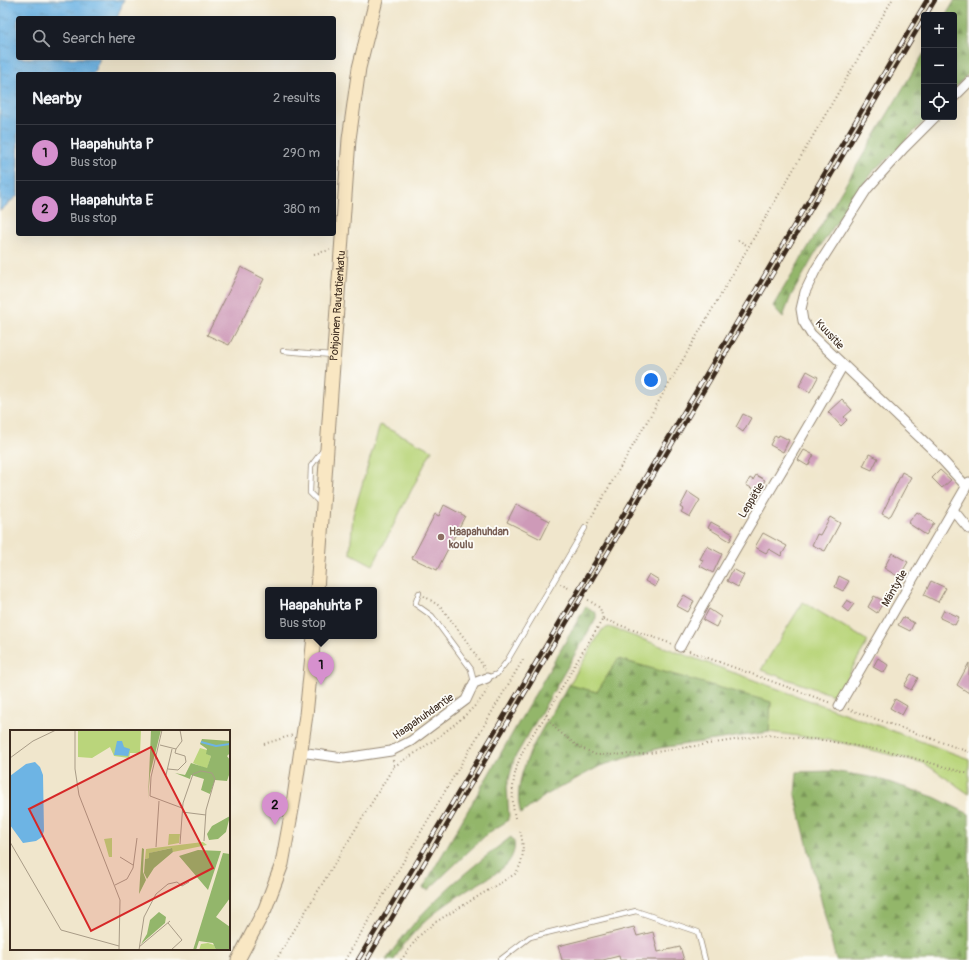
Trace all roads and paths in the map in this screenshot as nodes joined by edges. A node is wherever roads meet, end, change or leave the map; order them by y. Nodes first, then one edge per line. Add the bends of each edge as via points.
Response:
1 (376, 0) edge
2 (892, 0) edge
3 (969, 82) edge
4 (957, 95) edge
5 (931, 120) edge
6 (738, 240) dead end
7 (748, 246) junction
8 (340, 248) junction
9 (314, 254) dead end
10 (283, 352) dead end
11 (334, 355) junction
12 (843, 365) junction
13 (967, 484) edge
14 (953, 510) junction
15 (585, 528) joint
16 (969, 529) edge
17 (553, 581) junction
18 (317, 587) edge
19 (571, 589) dead end
20 (419, 593) joint
21 (587, 599) dead end
22 (603, 619) junction
23 (314, 639) edge
24 (680, 647) junction
25 (524, 658) dead end
26 (487, 678) junction
27 (474, 683) junction
28 (839, 706) junction
29 (546, 715) junction
30 (303, 732) junction
31 (264, 744) dead end
32 (391, 751) junction
33 (300, 752) junction
34 (969, 752) edge
35 (969, 774) edge
36 (515, 818) dead end
37 (520, 830) dead end
38 (238, 960) edge
39 (276, 960) edge
40 (344, 960) edge
41 (401, 960) edge
42 (500, 960) edge
43 (705, 960) edge

1 - 8 street, Pohjoinen Rautatienkatu via 359,68 351,123
2 - 7 path
3 - 4 street
5 - 12 street, Kuusitie via 867,189 816,269 805,292 801,308 806,327
6 - 7 path
7 - 15 path
8 - 9 path via 322,250
8 - 11 street, Pohjoinen Rautatienkatu
10 - 11 lane
11 - 18 street, Pohjoinen Rautatienkatu
12 - 13 street, Kuusitie
12 - 24 street, Leppätie
13 - 14 street, Mäntytie
14 - 16 street
14 - 28 street, Mäntytie
15 - 17 lane
17 - 19 path
17 - 26 lane via 507,661 497,674
20 - 26 path via 441,607 465,639 485,670
20 - 27 lane via 415,604 432,616 471,669
21 - 22 path via 600,608
22 - 24 path
22 - 29 path
23 - 30 street
24 - 28 path
25 - 40 path
26 - 27 street
27 - 32 street, Haapahuhdantie via 466,700 411,742
28 - 34 path
29 - 35 path via 556,729 571,741 596,755 643,754 768,735 823,740 896,753
29 - 36 path via 519,761 512,792
30 - 31 path
30 - 33 street
32 - 33 street, Haapahuhdantie via 344,758
32 - 39 path via 394,766
33 - 38 street via 282,864 265,909
37 - 41 path via 523,852 515,874 434,923 419,936
42 - 43 lane via 530,937 636,911 698,932

